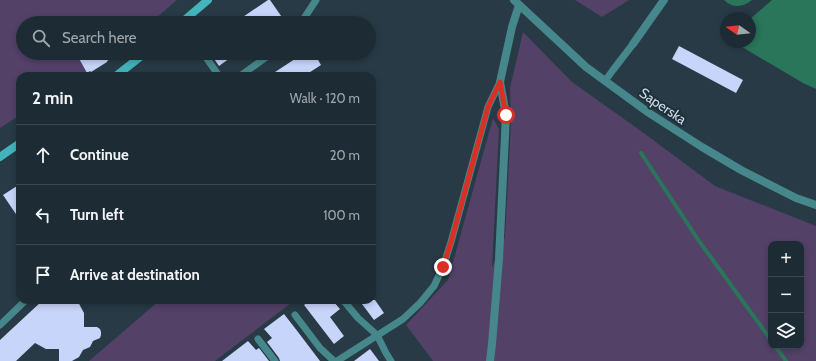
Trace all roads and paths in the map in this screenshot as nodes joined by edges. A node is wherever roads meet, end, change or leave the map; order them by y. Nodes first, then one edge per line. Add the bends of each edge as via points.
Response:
1 (208, 0) edge
2 (316, 0) edge
3 (664, 0) edge
4 (517, 2) edge
5 (189, 16) edge
6 (306, 16) edge
7 (633, 44) joint
8 (136, 60) edge
9 (208, 60) edge
10 (262, 60) edge
11 (121, 72) edge
12 (216, 72) edge
13 (246, 72) edge
14 (605, 81) junction
15 (500, 82) junction
16 (16, 146) edge
17 (0, 157) edge
18 (816, 205) edge
19 (22, 304) edge
20 (346, 304) edge
21 (295, 315) dead end
22 (0, 325) edge
23 (377, 335) junction
24 (258, 338) dead end
25 (275, 361) edge
26 (335, 361) edge
27 (391, 361) edge
28 (490, 361) edge

1 - 5 main road
2 - 6 lane
3 - 7 street
4 - 14 street, Saperska via 586,67
4 - 15 street
7 - 14 lane
8 - 11 main road
9 - 12 lane
10 - 13 lane
14 - 18 street, Saperska via 649,113 741,170 796,198
15 - 23 lane via 488,107 451,242 434,286 403,319
15 - 28 street via 506,115 499,259
16 - 17 main road
19 - 22 lane
20 - 23 lane
21 - 26 lane via 320,348
23 - 26 lane
23 - 27 lane
24 - 25 lane

